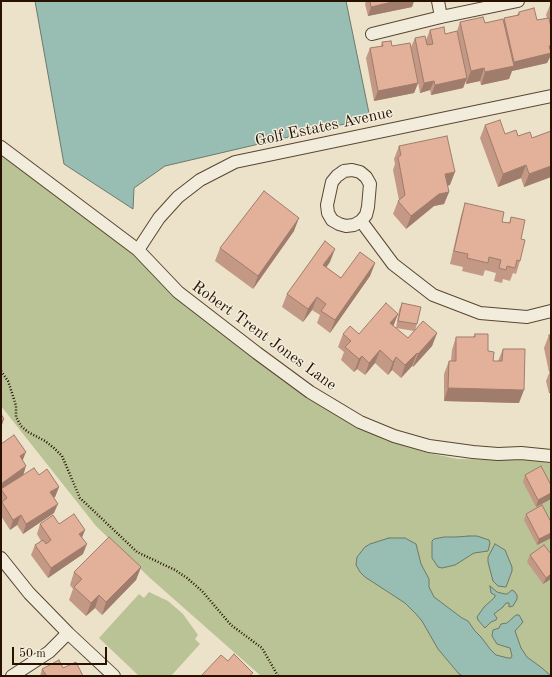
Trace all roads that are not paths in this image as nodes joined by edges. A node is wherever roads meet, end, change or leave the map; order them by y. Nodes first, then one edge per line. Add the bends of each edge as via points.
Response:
1 (438, 1) edge
2 (518, 1) edge
3 (441, 17) junction
4 (372, 34) dead end
5 (551, 96) edge
6 (1, 147) edge
7 (361, 221) junction
8 (138, 250) junction
9 (551, 311) edge
10 (551, 456) edge
11 (1, 558) edge
12 (68, 633) junction
13 (12, 676) edge
14 (114, 676) edge

1 - 3 street
2 - 3 street
3 - 4 street
5 - 8 street, Golf Estates Avenue via 235,162 200,180 178,197 159,218
6 - 8 street, Robert Trent Jones Lane
7 - 7 street via 368,207 370,184 360,172 344,172 332,182 327,205 328,213 332,220 346,226
7 - 9 street via 393,264 433,296 480,313 527,317
8 - 10 street, Robert Trent Jones Lane via 178,292 201,310 310,392 360,422 394,436 429,446 473,452
11 - 12 street via 29,593
12 - 13 street via 49,652
12 - 14 street

